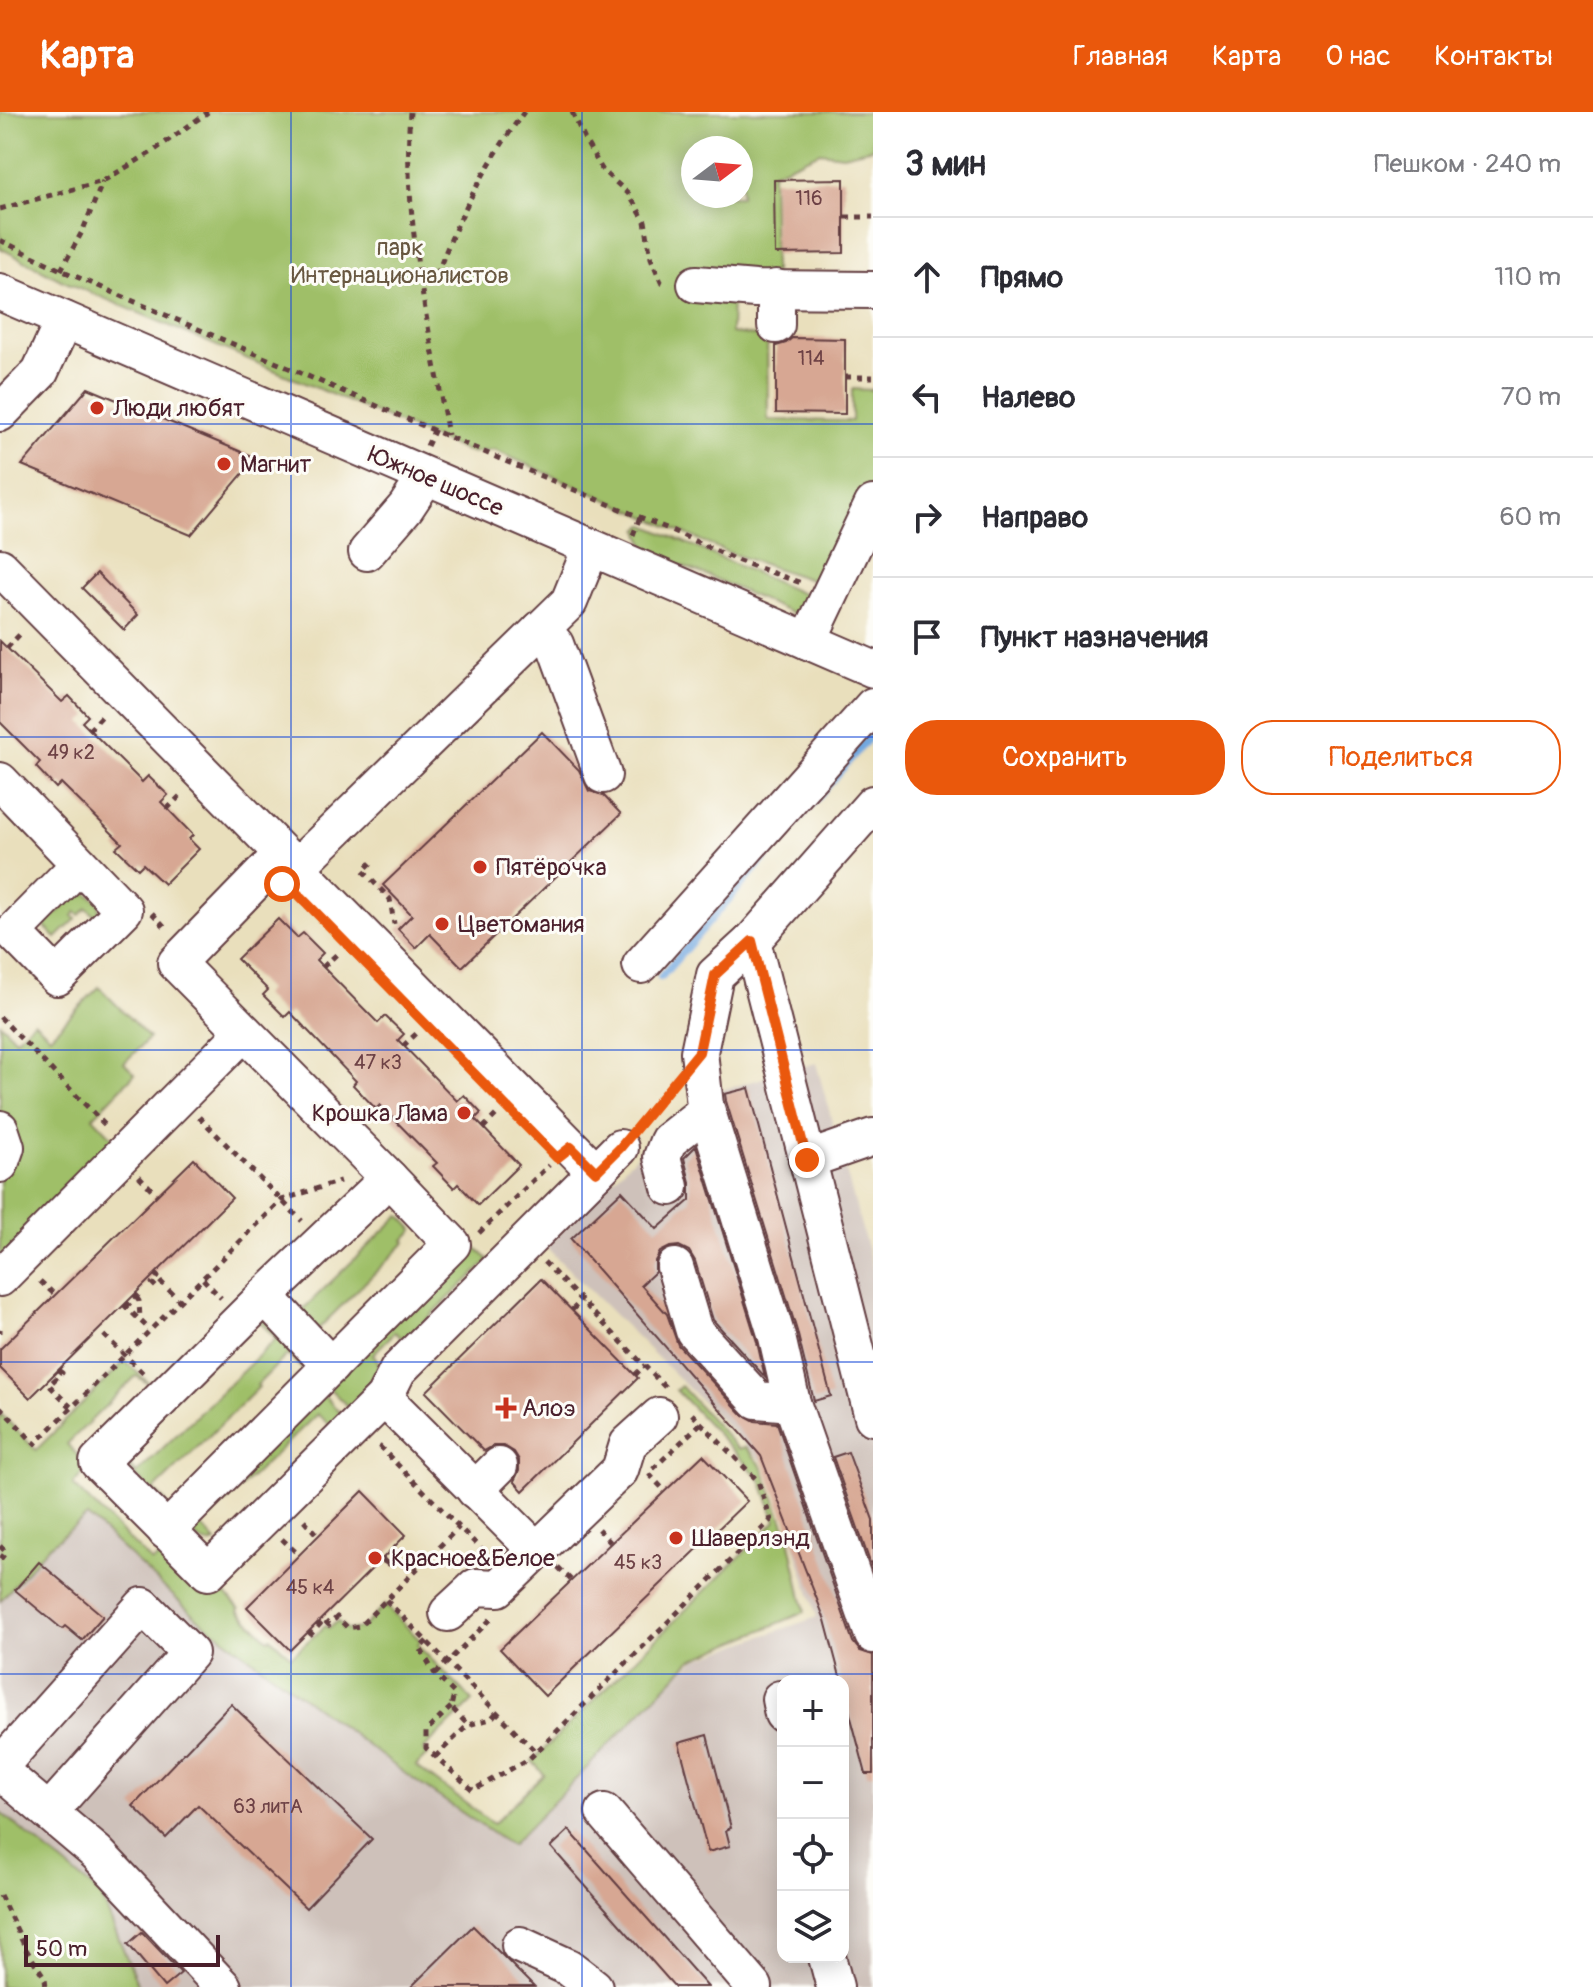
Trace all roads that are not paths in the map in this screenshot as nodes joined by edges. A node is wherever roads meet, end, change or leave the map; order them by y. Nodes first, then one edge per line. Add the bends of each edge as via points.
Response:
1 (696, 284) road end
2 (776, 288) junction
3 (873, 290) edge
4 (0, 292) edge
5 (64, 320) junction
6 (776, 325) dead end
7 (0, 413) edge
8 (426, 477) junction
9 (873, 504) edge
10 (591, 548) junction
11 (367, 552) dead end
12 (0, 567) edge
13 (540, 630) junction
14 (808, 641) junction
15 (873, 669) edge
16 (873, 706) edge
17 (603, 775) dead end
18 (0, 781) edge
19 (873, 804) edge
20 (288, 862) junction
21 (80, 864) dead end
22 (752, 941) junction
23 (641, 965) dead end
24 (244, 1032) junction
25 (706, 1111) junction
26 (0, 1129) edge
27 (873, 1137) edge
28 (807, 1160) junction
29 (0, 1164) edge
30 (378, 1167) junction
31 (670, 1187) dead end
32 (675, 1267) dead end
33 (15, 1275) edge
34 (265, 1296) junction
35 (331, 1366) junction
36 (384, 1398) junction
37 (792, 1403) junction
38 (671, 1404) road end
39 (873, 1417) edge
40 (166, 1531) junction
41 (537, 1551) junction
42 (448, 1613) dead end
43 (873, 1635) edge
44 (0, 1769) edge
45 (49, 1812) junction
46 (604, 1812) dead end
47 (520, 1945) dead end
48 (829, 1963) edge
49 (223, 1987) edge
50 (594, 1987) edge
51 (754, 1987) edge
52 (835, 1987) edge

1 - 2 street
2 - 3 street
2 - 6 street
4 - 5 street, Южное шоссе
5 - 7 street via 40,372
5 - 8 street, Южное шоссе
8 - 10 street, Южное шоссе
8 - 11 street
9 - 14 street
10 - 13 street via 569,602
10 - 14 street, Южное шоссе
12 - 20 street
13 - 17 street via 555,644
13 - 20 street via 354,845
14 - 15 street, Южное шоссе
16 - 23 street
18 - 21 street
19 - 22 street
20 - 24 street via 176,963
20 - 36 street via 595,1156 501,1267 398,1370
22 - 25 street via 715,975 699,1052
22 - 28 street
24 - 30 street
24 - 33 street
25 - 31 street via 668,1141 662,1157
25 - 37 street via 777,1337
26 - 29 street via 6,1147
27 - 28 street
28 - 39 street
30 - 34 street via 323,1241
30 - 35 street via 452,1244
32 - 37 street via 694,1331 757,1400
34 - 35 street
34 - 40 street via 98,1462
35 - 40 street
36 - 40 street via 208,1572
36 - 41 street via 487,1478
37 - 43 street
38 - 41 street via 628,1444 620,1470
41 - 42 street via 498,1588 476,1587
44 - 45 street
44 - 45 street via 143,1606 190,1653
45 - 49 street via 97,1853
46 - 51 street
47 - 50 street via 568,1967
48 - 52 street

